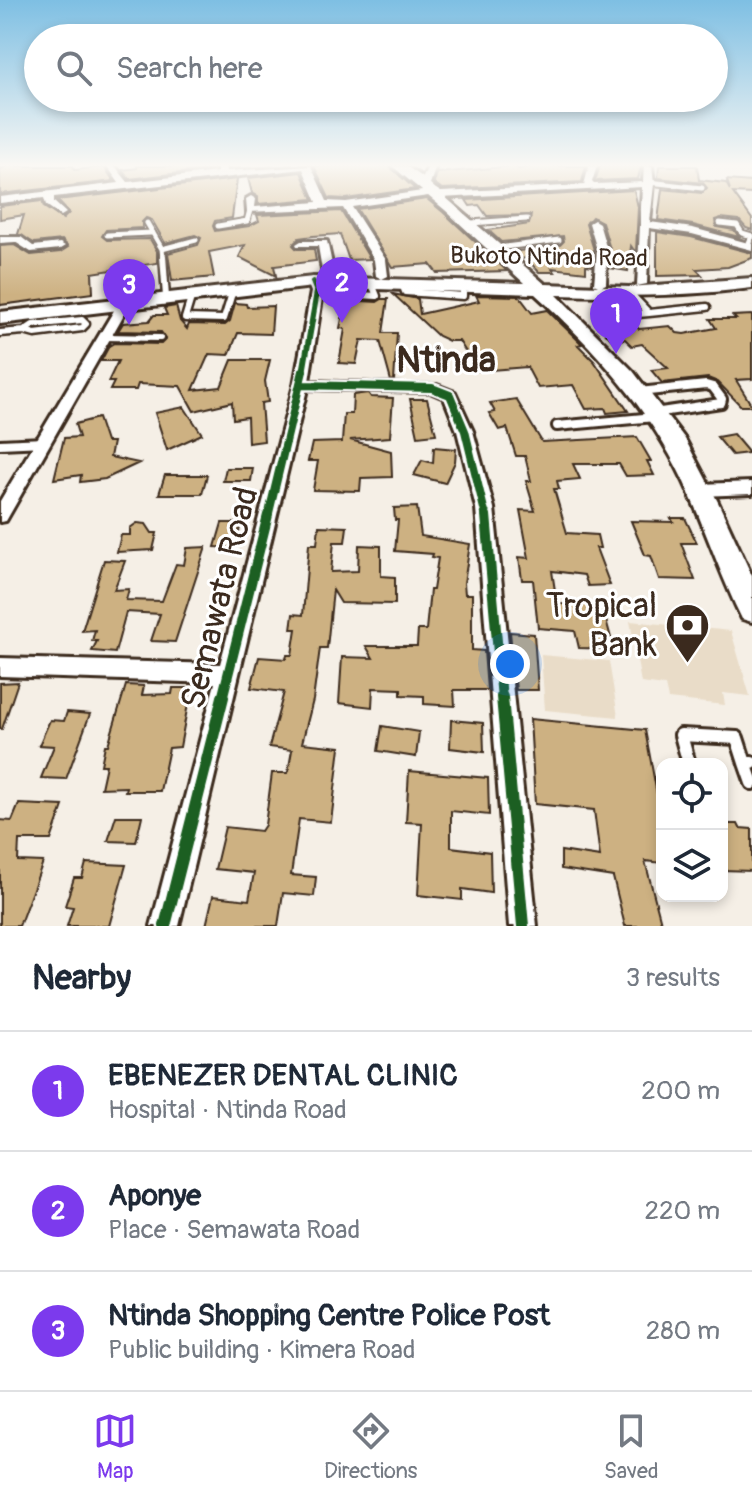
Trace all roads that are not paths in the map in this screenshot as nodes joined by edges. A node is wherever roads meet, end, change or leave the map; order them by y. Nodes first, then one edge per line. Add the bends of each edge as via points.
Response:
1 (56, 209) edge
2 (250, 209) edge
3 (349, 209) edge
4 (456, 209) edge
5 (646, 209) edge
6 (61, 213) dead end
7 (527, 219) dead end
8 (147, 223) dead end
9 (471, 223) junction
10 (594, 223) dead end
11 (720, 223) dead end
12 (645, 224) junction
13 (218, 226) dead end
14 (151, 233) junction
15 (107, 235) dead end
16 (0, 240) edge
17 (196, 240) dead end
18 (559, 240) dead end
19 (301, 244) dead end
20 (60, 246) dead end
21 (750, 246) edge
22 (497, 248) junction
23 (162, 249) junction
24 (752, 273) edge
25 (377, 280) junction
26 (752, 283) edge
27 (333, 285) junction
28 (538, 286) junction
29 (602, 288) junction
30 (635, 288) junction
31 (233, 290) junction
32 (192, 294) junction
33 (166, 297) junction
34 (125, 302) junction
35 (707, 307) dead end
36 (568, 313) junction
37 (649, 313) junction
38 (603, 317) dead end
39 (0, 318) edge
40 (28, 323) junction
41 (0, 333) edge
42 (105, 337) junction
43 (160, 338) dead end
44 (301, 385) junction
45 (638, 392) junction
46 (654, 415) junction
47 (557, 426) dead end
48 (45, 442) junction
49 (0, 444) edge
50 (752, 488) edge
51 (700, 490) junction
52 (0, 516) edge
53 (752, 610) edge
54 (0, 667) edge
55 (228, 674) junction
56 (687, 758) edge
57 (749, 763) edge
58 (752, 783) edge
59 (165, 926) edge
60 (523, 926) edge

1 - 6 street
2 - 13 lane via 247,221
3 - 25 street via 380,260
4 - 9 main road
5 - 12 street
7 - 9 lane
8 - 14 lane
9 - 22 main road
10 - 29 street via 602,250
11 - 21 lane via 737,225 752,236
12 - 21 street
12 - 30 street
14 - 15 lane
14 - 23 lane
16 - 20 street via 17,239 31,249
17 - 23 lane
18 - 22 lane
19 - 27 street, Semawata Road via 323,243
22 - 28 main road
23 - 33 lane
24 - 30 main road, Bukoto Ntinda Road
25 - 27 main road, Bukoto Ntinda Road
25 - 28 main road, Bukoto Ntinda Road
25 - 28 main road, Bukoto Ntinda Road
26 - 30 main road, Bukoto Ntinda Road
27 - 31 main road, Bukoto Ntinda Road
27 - 44 street, Semawata Road via 317,292
28 - 29 main road, Bukoto Ntinda Road
28 - 36 main road
29 - 30 main road, Bukoto Ntinda Road
29 - 36 main road
30 - 37 lane
31 - 32 main road, Bukoto Ntinda Road
31 - 32 lane via 224,319 185,318
32 - 33 main road, Bukoto Ntinda Road
33 - 34 main road, Bukoto Ntinda Road
34 - 40 main road, Bukoto Ntinda Road
34 - 42 street
35 - 37 lane
36 - 45 main road
37 - 38 lane
39 - 40 main road, Bukoto Ntinda Road
40 - 40 lane via 82,320 86,324 26,334
40 - 41 lane
42 - 43 lane
42 - 48 street
44 - 55 street, Semawata Road
44 - 60 street via 432,388 450,395 465,431 485,508
45 - 46 main road
45 - 46 lane via 706,385 722,399
46 - 47 lane
46 - 51 main road
48 - 49 lane
48 - 52 street
50 - 51 street
51 - 53 main road
54 - 55 street
55 - 59 street, Semawata Road
56 - 57 lane via 681,735 737,738
57 - 58 lane

